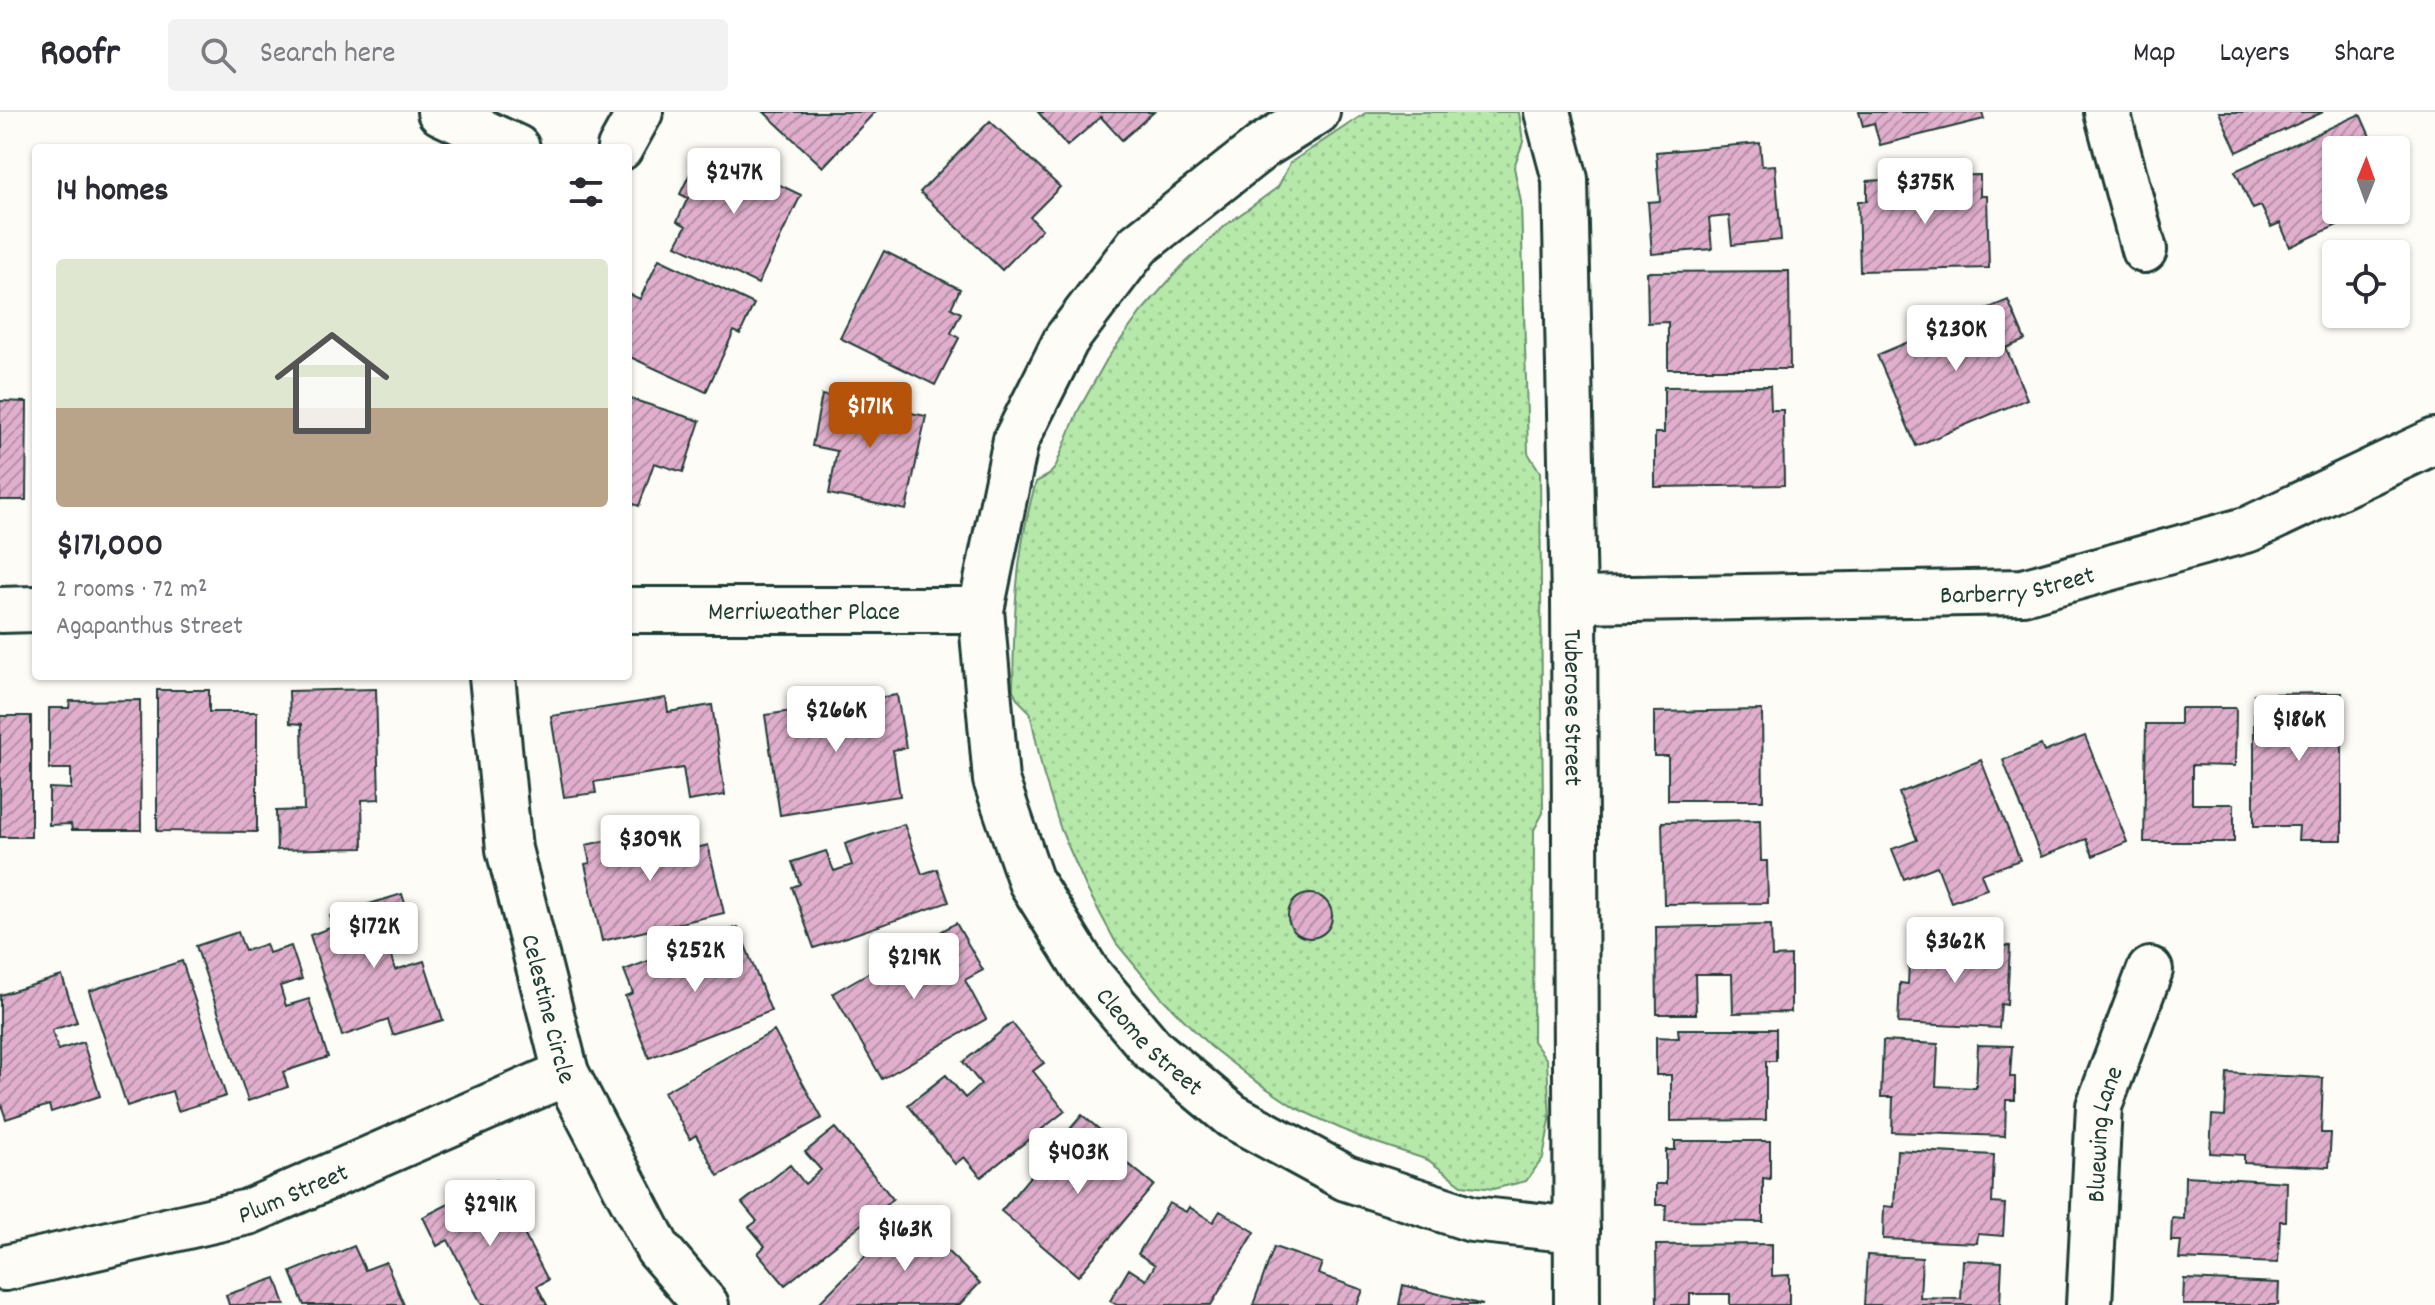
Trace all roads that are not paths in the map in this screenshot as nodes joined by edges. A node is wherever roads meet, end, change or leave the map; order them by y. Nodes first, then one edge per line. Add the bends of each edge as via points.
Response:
1 (440, 112) edge
2 (640, 112) edge
3 (1317, 112) edge
4 (1547, 112) edge
5 (2107, 112) edge
6 (508, 144) edge
7 (622, 144) edge
8 (2144, 250) dead end
9 (2435, 441) edge
10 (1574, 600) junction
11 (32, 609) edge
12 (0, 610) edge
13 (632, 610) edge
14 (981, 610) junction
15 (492, 680) edge
16 (2150, 970) dead end
17 (566, 1073) junction
18 (1577, 1230) junction
19 (5, 1268) dead end
20 (706, 1305) edge
21 (1577, 1305) edge
22 (2089, 1305) edge

1 - 6 street
2 - 7 street
3 - 14 street, Cleome Street via 1263,146 1138,245 1066,340 1016,440
4 - 10 street, Tuberose Street via 1565,179
5 - 8 street
9 - 10 street, Barberry Street via 2249,529 2023,592
10 - 18 street, Tuberose Street
11 - 12 street
13 - 14 street, Merriweather Place
14 - 18 street, Cleome Street via 996,780 1031,882 1087,972 1152,1049 1232,1116 1346,1178 1472,1219
15 - 17 street, Celestine Circle via 509,849
16 - 22 street, Bluewing Lane via 2099,1106
17 - 19 street, Plum Street via 248,1212
17 - 20 street, Celestine Circle via 658,1249
18 - 21 street, Tuberose Street

